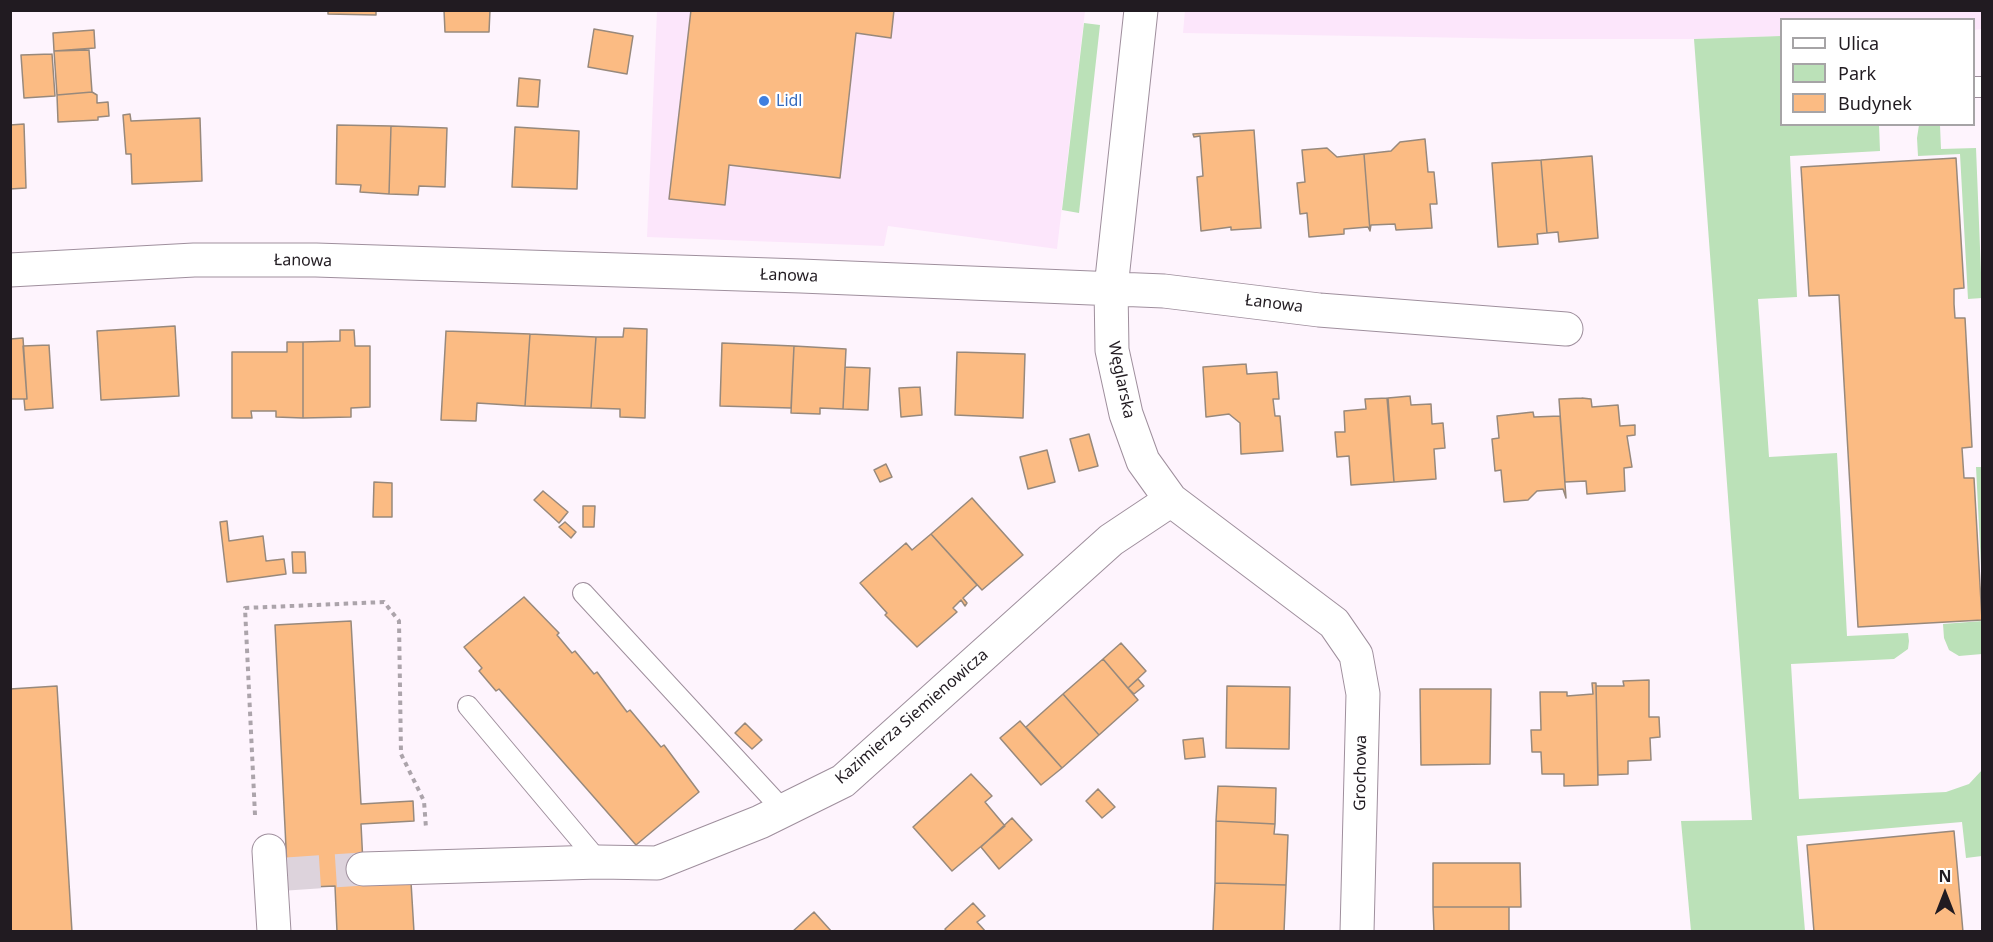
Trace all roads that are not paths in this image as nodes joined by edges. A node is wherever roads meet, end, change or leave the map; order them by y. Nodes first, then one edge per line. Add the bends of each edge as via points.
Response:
1 (1140, 10) edge
2 (10, 270) edge
3 (1111, 288) junction
4 (1566, 329) dead end
5 (1171, 500) junction
6 (583, 593) dead end
7 (1334, 623) joint
8 (468, 706) dead end
9 (783, 810) junction
10 (599, 862) junction
11 (276, 867) road end
12 (363, 869) tunnel mouth
13 (274, 932) edge
14 (1357, 932) edge

1 - 3 street, Węglarska
2 - 3 street, Łanowa via 194,260 316,260
3 - 4 street, Łanowa via 1319,310
3 - 5 street, Węglarska via 1112,350 1126,414 1143,461
5 - 7 street, Węglarska
5 - 9 street, Kazimierza Siemienowicza via 1111,540 843,781
6 - 9 lane
7 - 14 street, Grochowa via 1356,655 1363,694
8 - 10 lane
9 - 10 street, Kazimierza Siemienowicza via 657,863
10 - 12 street, Kazimierza Siemienowicza
11 - 13 street

